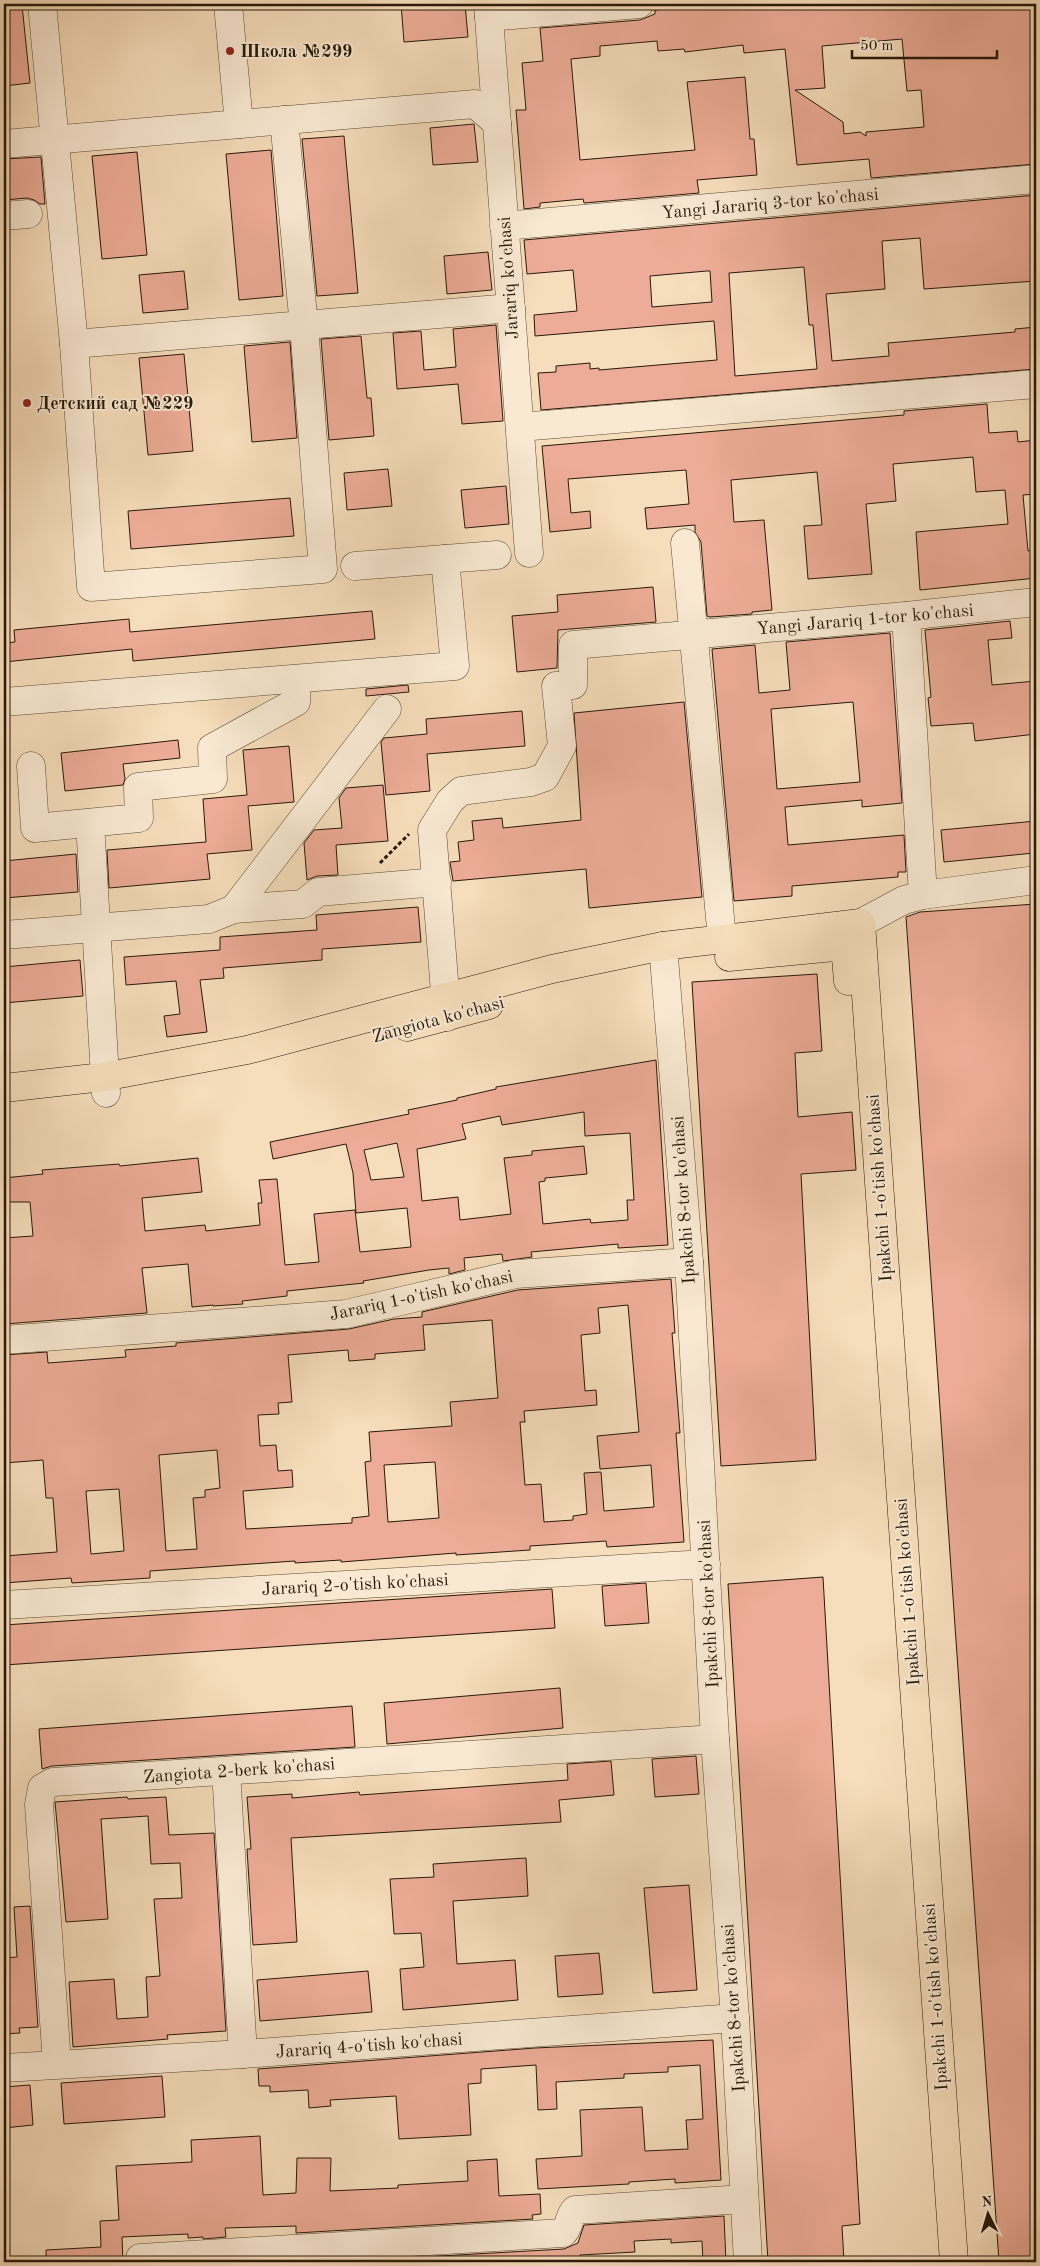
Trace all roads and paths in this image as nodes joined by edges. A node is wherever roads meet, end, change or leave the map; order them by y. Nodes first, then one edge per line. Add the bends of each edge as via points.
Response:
1 (42, 4) edge
2 (228, 4) edge
3 (639, 4) edge
4 (488, 10) edge
5 (493, 79) junction
6 (475, 104) junction
7 (284, 120) junction
8 (497, 123) junction
9 (239, 124) junction
10 (56, 139) junction
11 (4, 144) edge
12 (1036, 179) edge
13 (504, 226) junction
14 (511, 308) junction
15 (304, 326) junction
16 (74, 344) junction
17 (1036, 384) edge
18 (520, 427) junction
19 (685, 543) dead end
20 (529, 553) dead end
21 (497, 555) dead end
22 (445, 559) junction
23 (355, 566) dead end
24 (1036, 602) edge
25 (906, 616) junction
26 (693, 634) junction
27 (296, 679) junction
28 (4, 702) edge
29 (387, 709) dead end
30 (31, 766) dead end
31 (90, 823) junction
32 (432, 830) junction
33 (379, 864) dead end
34 (1036, 880) edge
35 (437, 882) junction
36 (923, 895) junction
37 (234, 909) junction
38 (861, 923) junction
39 (96, 928) junction
40 (4, 935) edge
41 (722, 939) junction
42 (845, 946) junction
43 (664, 954) junction
44 (446, 1007) junction
45 (105, 1085) junction
46 (4, 1088) edge
47 (4, 1105) edge
48 (689, 1262) junction
49 (4, 1340) edge
50 (706, 1564) junction
51 (4, 1605) edge
52 (715, 1739) junction
53 (226, 1771) junction
54 (735, 2018) junction
55 (243, 2054) junction
56 (57, 2064) junction
57 (4, 2068) edge
58 (744, 2198) junction
59 (140, 2258) dead end
60 (748, 2262) edge
61 (937, 2262) edge
62 (954, 2262) edge

1 - 10 street
2 - 9 street
3 - 4 street
4 - 5 street, Jarariq ko'chasi
5 - 6 street
5 - 8 street, Jarariq ko'chasi
6 - 7 street
6 - 8 street
7 - 9 street
7 - 15 street
8 - 13 street, Jarariq ko'chasi
9 - 10 street
10 - 11 street
10 - 16 street
12 - 13 street, Yangi Jarariq 3-tor ko'chasi
13 - 14 street, Jarariq ko'chasi
14 - 15 street
14 - 18 street, Jarariq ko'chasi
15 - 16 street
15 - 16 street via 323,569 91,587
17 - 18 street
18 - 20 street, Jarariq ko'chasi
19 - 26 street
21 - 22 street
22 - 23 street
22 - 27 street via 455,666
24 - 25 street, Yangi Jarariq 1-tor ko'chasi
25 - 26 street, Yangi Jarariq 1-tor ko'chasi
25 - 36 street
26 - 32 street, Yangi Jarariq 1-tor ko'chasi via 573,645 573,684 556,686 562,746 545,777 531,782 461,791 450,801
26 - 41 street
27 - 28 street
27 - 31 street via 296,702 212,748 213,779 138,787 139,818
29 - 37 street
30 - 31 street via 35,828
31 - 39 street
32 - 33 path via 411,832
32 - 35 street
34 - 36 street, Zangiota ko'chasi
35 - 37 street via 318,892 303,904
35 - 44 street
36 - 38 street, Zangiota ko'chasi via 904,900
37 - 39 street via 209,919
38 - 41 main road, Zangiota ko'chasi
38 - 42 street, Zangiota ko'chasi
38 - 62 main road, Ipakchi 1-o'tish ko'chasi
39 - 40 street
39 - 45 street
41 - 43 main road, Zangiota ko'chasi
42 - 43 main road, Zangiota ko'chasi
42 - 61 main road, Ipakchi 1-o'tish ko'chasi
43 - 44 main road, Zangiota ko'chasi via 552,969
43 - 48 street, Ipakchi 8-tor ko'chasi
44 - 45 main road, Zangiota ko'chasi
45 - 46 main road, Zangiota ko'chasi
45 - 47 main road, Zangiota ko'chasi
48 - 49 street, Jarariq 1-o'tish ko'chasi via 516,1274 346,1314
48 - 50 street, Ipakchi 8-tor ko'chasi
50 - 51 street, Jarariq 2-o'tish ko'chasi
50 - 52 street, Ipakchi 8-tor ko'chasi
52 - 53 street, Zangiota 2-berk ko'chasi
52 - 54 street, Ipakchi 8-tor ko'chasi
53 - 55 street
53 - 56 street, Zangiota 2-berk ko'chasi via 53,1782 42,1788 39,1806
54 - 55 street, Jarariq 4-o'tish ko'chasi
54 - 58 street, Ipakchi 8-tor ko'chasi
55 - 56 street, Jarariq 4-o'tish ko'chasi
56 - 57 street, Jarariq 4-o'tish ko'chasi
58 - 59 street via 575,2210 563,2233
58 - 60 street, Ipakchi 8-tor ko'chasi

